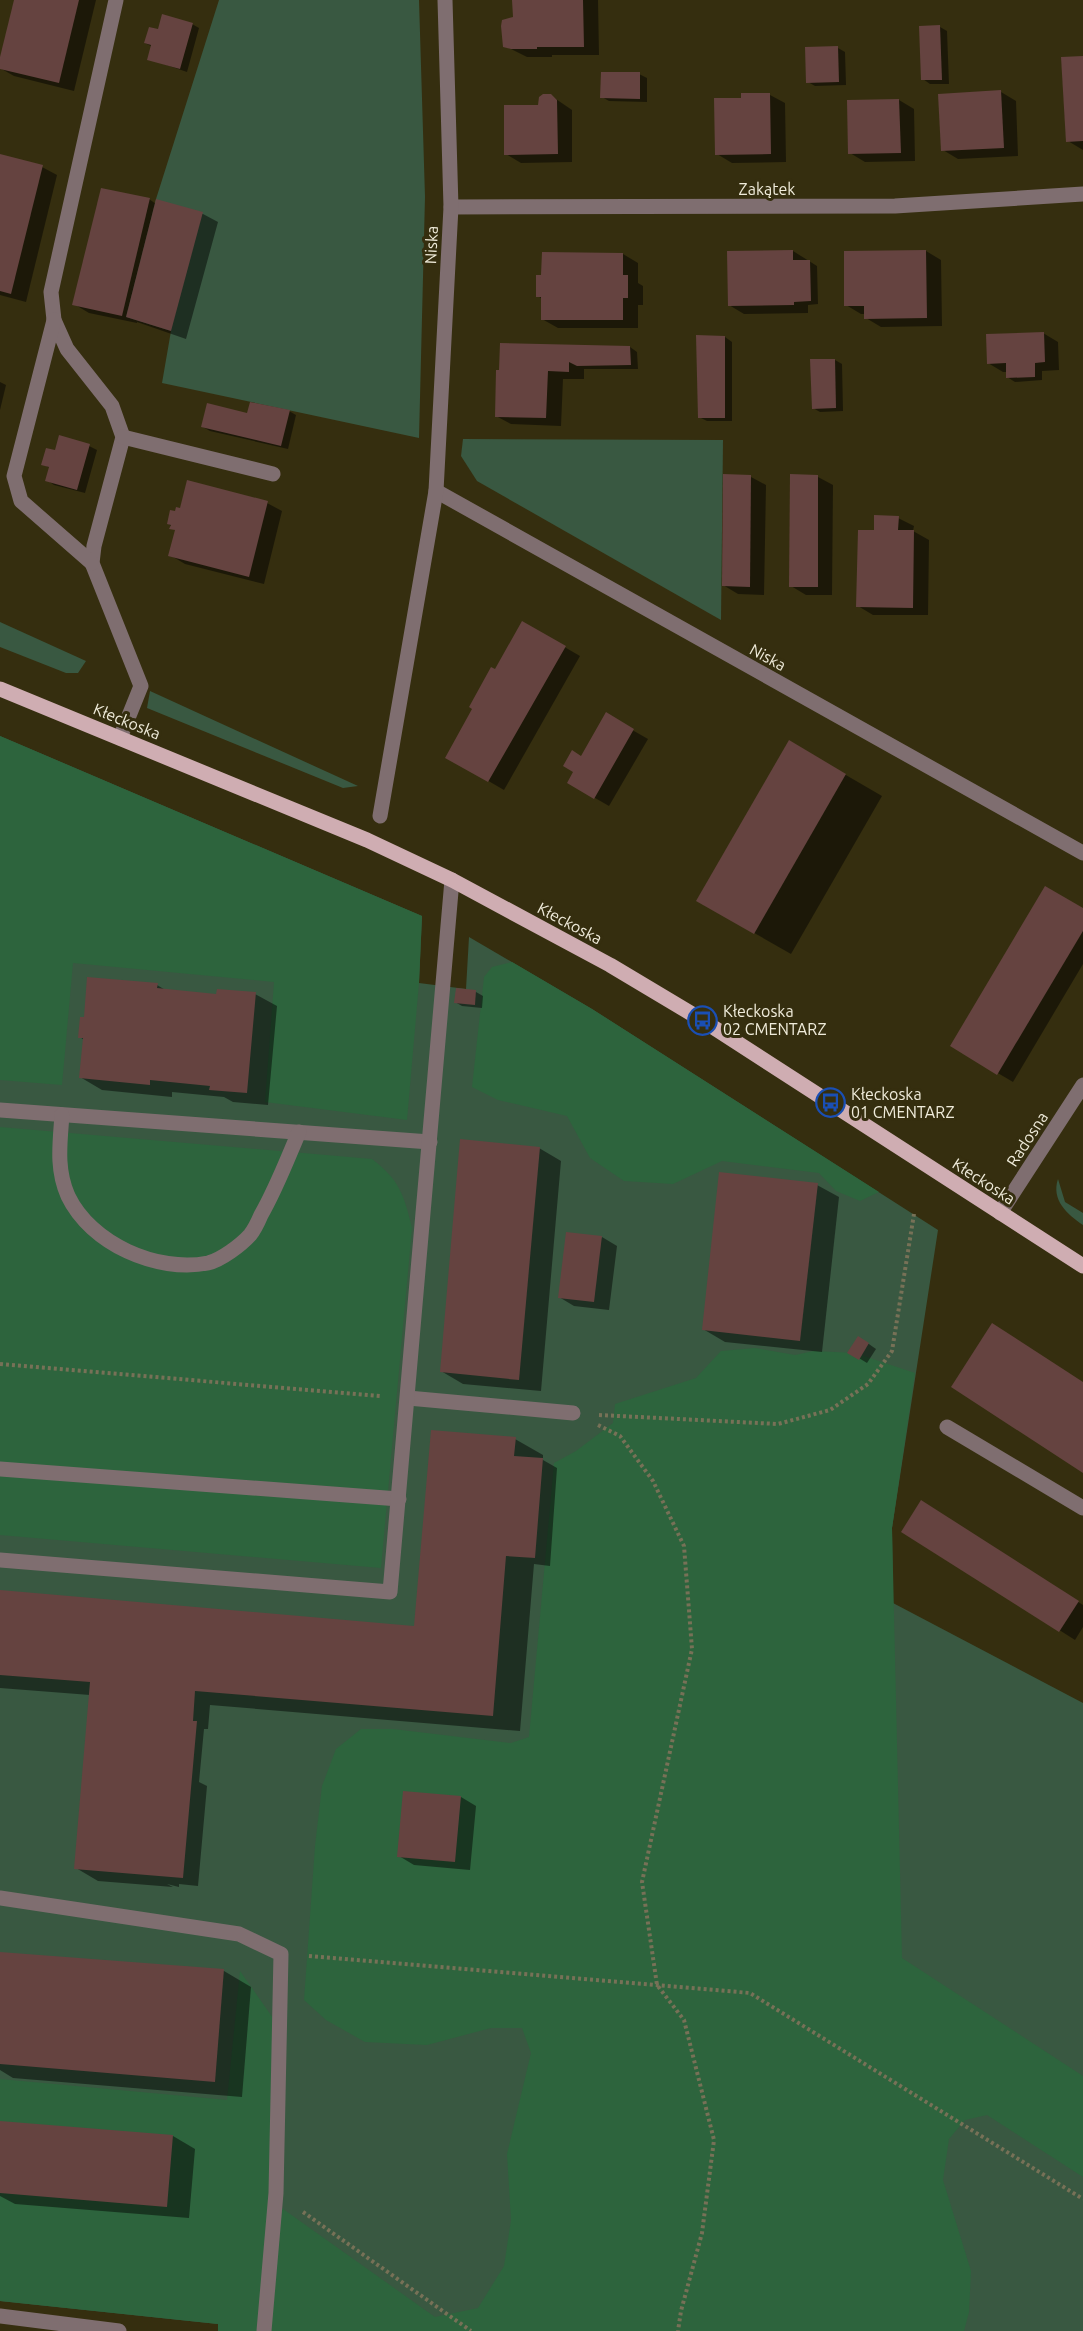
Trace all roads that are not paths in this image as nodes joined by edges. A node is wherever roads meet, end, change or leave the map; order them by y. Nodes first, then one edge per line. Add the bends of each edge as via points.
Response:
1 (116, 0) edge
2 (445, 0) edge
3 (1083, 194) edge
4 (451, 207) junction
5 (54, 320) junction
6 (123, 437) junction
7 (273, 474) dead end
8 (436, 491) junction
9 (92, 562) junction
10 (0, 689) edge
11 (120, 738) junction
12 (380, 816) dead end
13 (1083, 853) edge
14 (452, 880) junction
15 (1083, 1085) edge
16 (0, 1110) edge
17 (62, 1115) junction
18 (299, 1132) junction
19 (430, 1142) junction
20 (1000, 1213) junction
21 (1083, 1266) edge
22 (408, 1398) junction
23 (573, 1413) road end
24 (947, 1427) dead end
25 (0, 1469) edge
26 (399, 1499) junction
27 (1083, 1508) edge
28 (0, 1560) edge
29 (0, 1898) edge
30 (0, 2316) edge
31 (119, 2331) edge
32 (264, 2331) edge

1 - 5 street via 51,292
2 - 4 street, Niska
3 - 4 street, Zakątek via 895,206
4 - 8 street, Niska
5 - 6 street via 67,349 112,406
5 - 9 street via 14,476 21,501
6 - 7 street
6 - 9 street
8 - 12 street, Niska
8 - 13 street, Niska
9 - 11 street via 141,686
10 - 11 main road, Kłeckoska
11 - 14 main road, Kłeckoska via 367,840
14 - 19 street
14 - 20 main road, Kłeckoska via 610,965 702,1020
15 - 20 street, Radosna
16 - 17 street
17 - 18 street
17 - 18 street via 58,1161 68,1195 79,1214 112,1244 132,1253 185,1265 210,1263 250,1235 272,1197
18 - 19 street
19 - 22 street
20 - 21 main road, Kłeckoska
22 - 23 street
22 - 26 street
24 - 27 street
25 - 26 street
26 - 28 street via 390,1592
29 - 32 street via 239,1934 281,1954 276,2193
30 - 31 street

